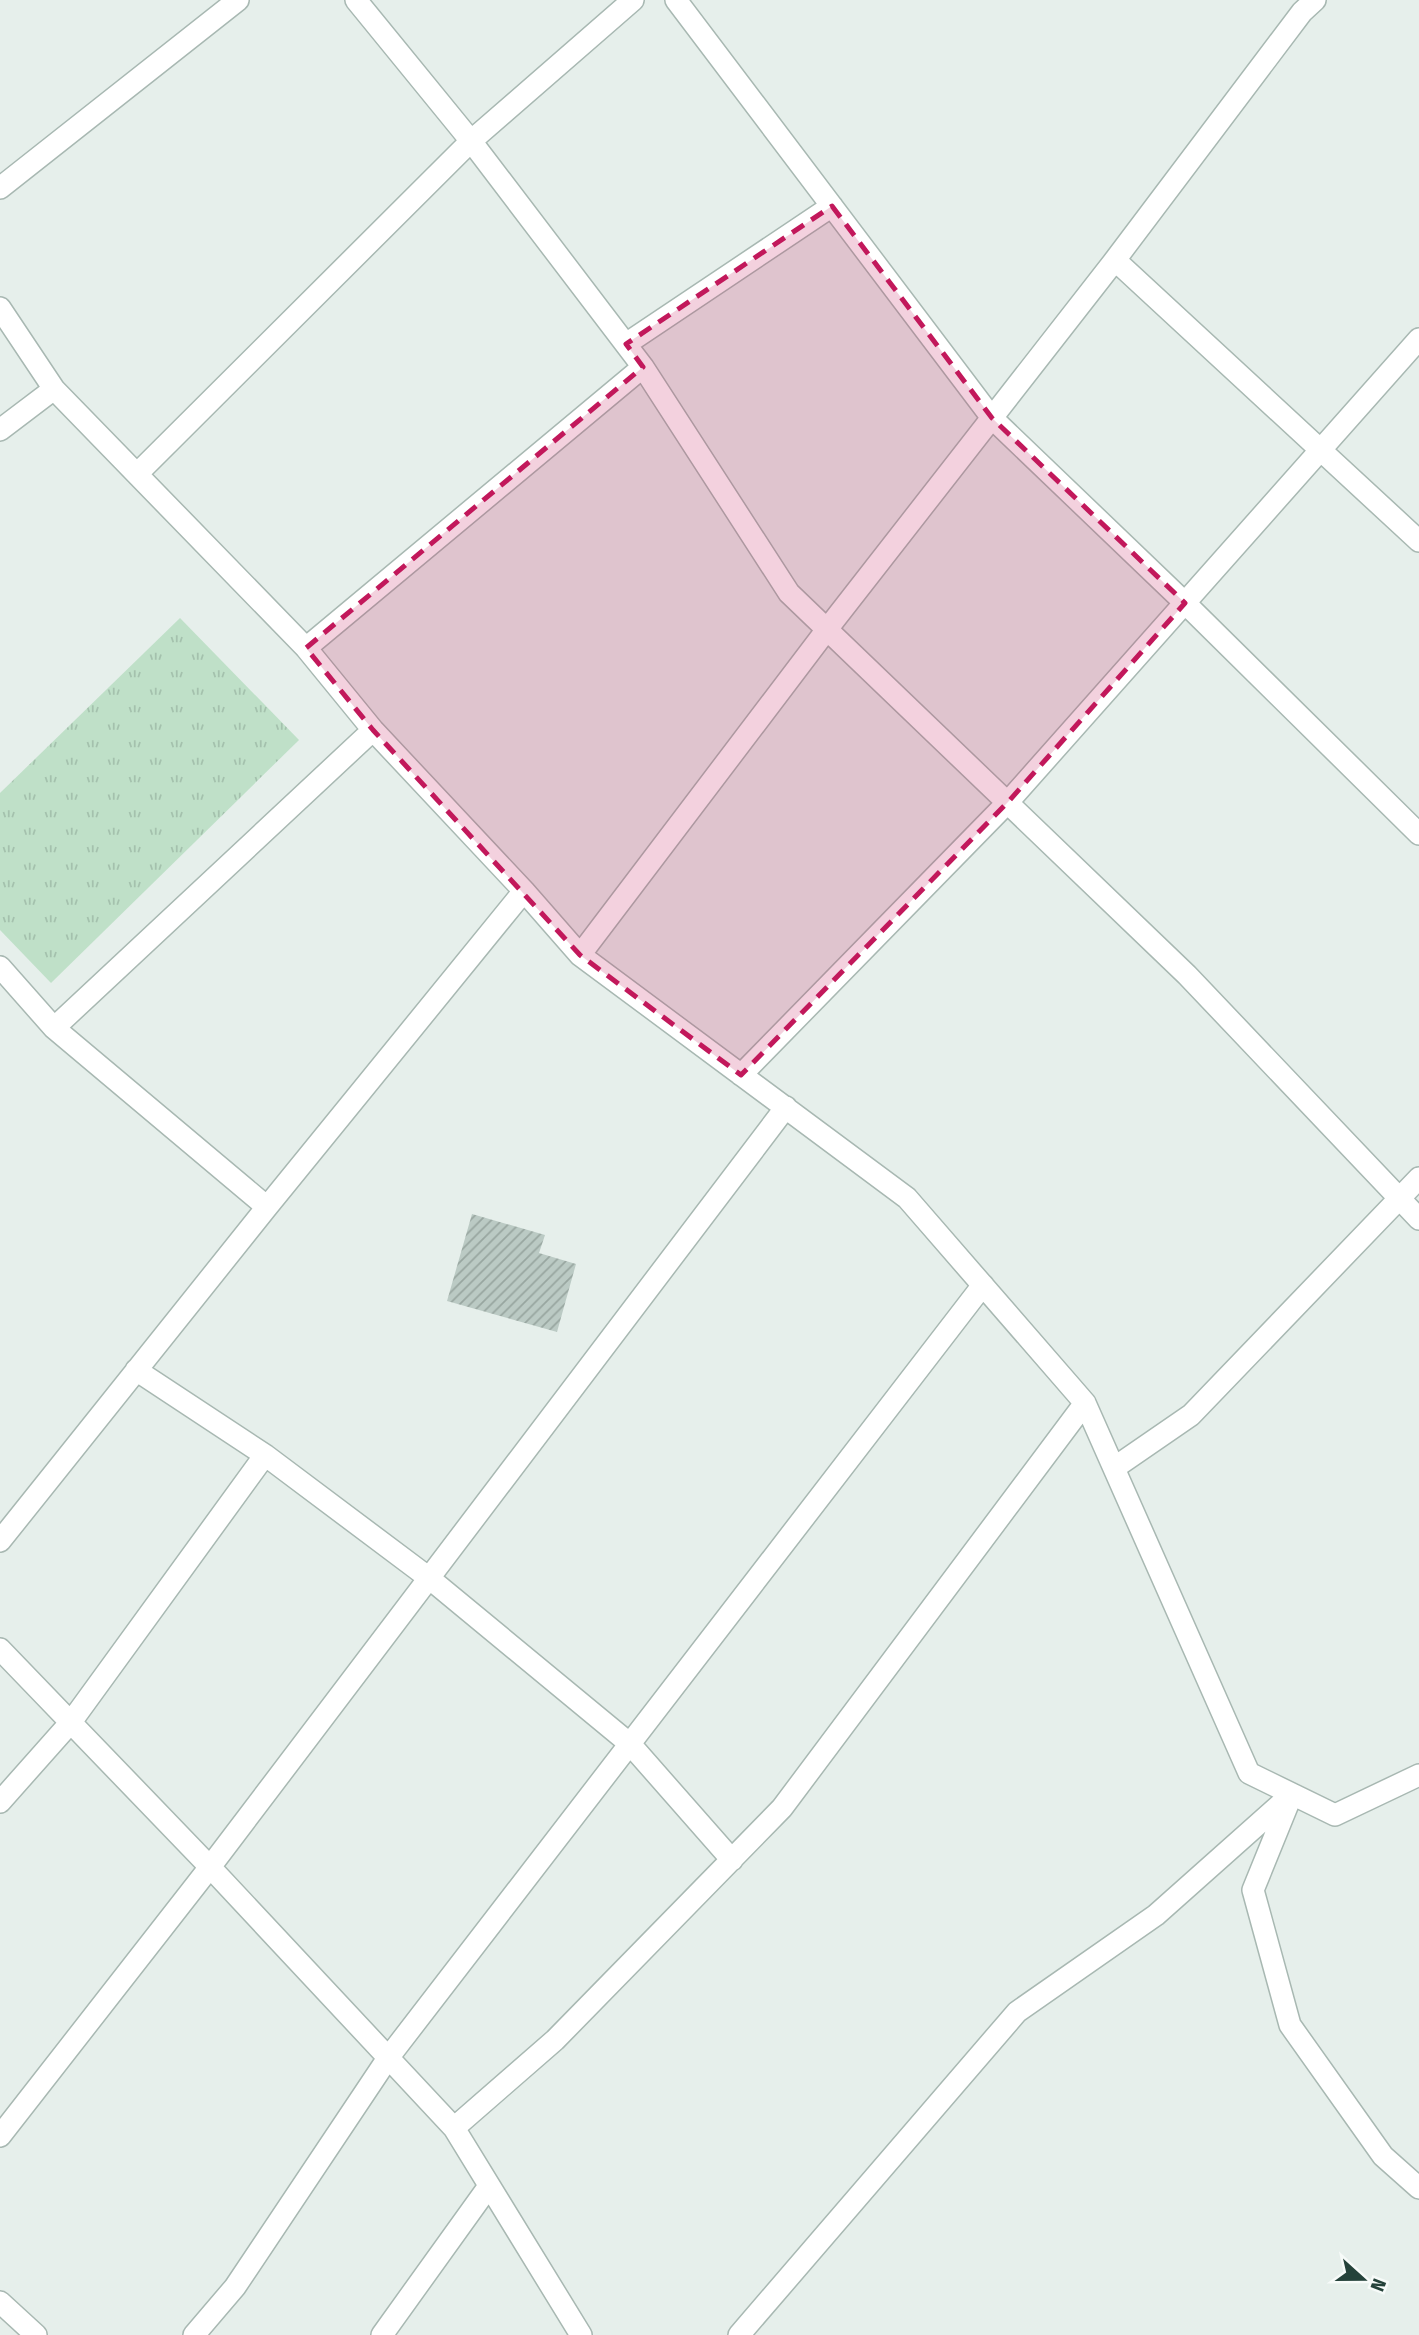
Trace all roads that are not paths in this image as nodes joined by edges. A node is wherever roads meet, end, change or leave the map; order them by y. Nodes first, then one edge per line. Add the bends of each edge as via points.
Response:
1 (238, 0) edge
2 (356, 0) edge
3 (633, 0) edge
4 (676, 0) edge
5 (1315, 0) edge
6 (471, 141) junction
7 (0, 188) edge
8 (832, 206) junction
9 (1115, 260) junction
10 (0, 308) edge
11 (1419, 340) edge
12 (626, 344) junction
13 (643, 367) junction
14 (54, 389) junction
15 (992, 418) junction
16 (0, 430) edge
17 (1322, 449) junction
18 (137, 474) junction
19 (1419, 541) edge
20 (1185, 603) junction
21 (828, 628) junction
22 (306, 648) junction
23 (373, 730) junction
24 (1008, 802) junction
25 (1419, 834) edge
26 (524, 891) junction
27 (580, 955) junction
28 (0, 967) edge
29 (54, 1028) junction
30 (741, 1075) junction
31 (786, 1107) junction
32 (1419, 1178) edge
33 (1399, 1196) junction
34 (267, 1207) junction
35 (1419, 1219) edge
36 (983, 1285) junction
37 (136, 1370) junction
38 (1085, 1403) junction
39 (265, 1455) junction
40 (1114, 1468) junction
41 (0, 1541) edge
42 (429, 1578) junction
43 (0, 1649) edge
44 (71, 1723) junction
45 (630, 1744) junction
46 (1419, 1775) edge
47 (1292, 1794) junction
48 (0, 1802) edge
49 (732, 1860) junction
50 (210, 1867) junction
51 (388, 2058) junction
52 (454, 2128) junction
53 (0, 2136) edge
54 (489, 2186) junction
55 (1419, 2188) edge
56 (0, 2302) edge
57 (36, 2335) edge
58 (194, 2335) edge
59 (382, 2335) edge
60 (581, 2335) edge
61 (739, 2335) edge

1 - 7 street
2 - 6 street
3 - 6 street
4 - 8 street
5 - 9 street
6 - 12 street
6 - 18 street
8 - 12 street
8 - 15 street
9 - 15 street
9 - 17 street
10 - 14 street
11 - 17 street
12 - 13 street
13 - 21 street via 789,593
13 - 22 street
14 - 16 street
14 - 18 street
15 - 20 street
15 - 21 street
17 - 19 street
17 - 20 street
18 - 22 street
20 - 24 street
20 - 25 street
21 - 24 street
21 - 27 street
22 - 23 street
23 - 26 street
23 - 29 street
24 - 30 street
24 - 33 street via 1187,975
26 - 27 street
26 - 34 street
27 - 30 street
28 - 29 street
29 - 34 street
30 - 31 street
31 - 36 street via 907,1198
31 - 42 street
32 - 33 street
33 - 35 street
33 - 40 street via 1191,1415
34 - 37 street
36 - 38 street
36 - 45 street
37 - 39 street
37 - 41 street
38 - 40 street
38 - 49 street via 782,1808
39 - 42 street
39 - 44 street
40 - 47 street via 1248,1773
42 - 45 street
42 - 50 street
43 - 44 street
44 - 48 street
44 - 50 street
45 - 49 street
45 - 51 street
46 - 47 street via 1335,1815
47 - 55 street via 1253,1890 1290,2025 1383,2157
47 - 61 street via 1156,1915 1017,2012
49 - 52 street via 555,2040
50 - 51 street
50 - 53 street
51 - 52 street
51 - 58 street via 235,2287
52 - 54 street
54 - 59 street
54 - 60 street
56 - 57 street

